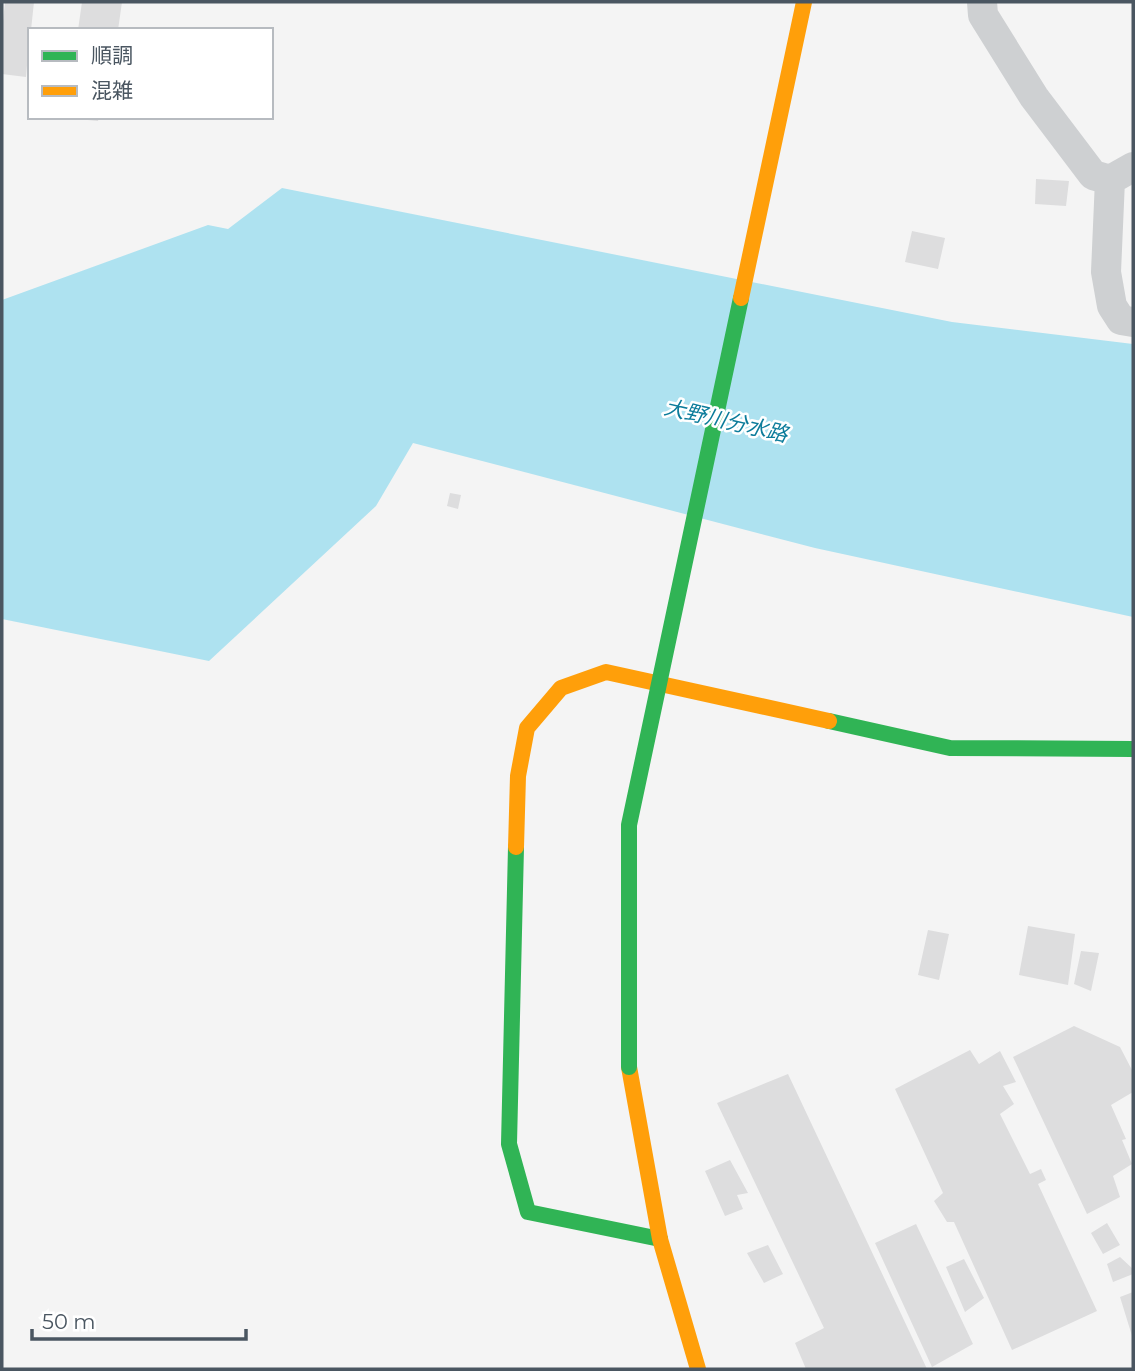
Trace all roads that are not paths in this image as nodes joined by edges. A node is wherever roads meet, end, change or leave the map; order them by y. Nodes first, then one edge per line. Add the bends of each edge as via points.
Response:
1 (804, 2) edge
2 (982, 2) edge
3 (1122, 174) edge
4 (1133, 322) edge
5 (1133, 749) edge
6 (660, 1239) junction
7 (698, 1369) edge

1 - 6 street, bridge via 629,825 629,1067
2 - 3 street via 983,15 1034,97 1093,174
3 - 4 street via 1106,272 1112,306 1121,320
5 - 6 street via 950,748 606,672 561,688 527,728 518,776 509,1144 528,1212
6 - 7 street

